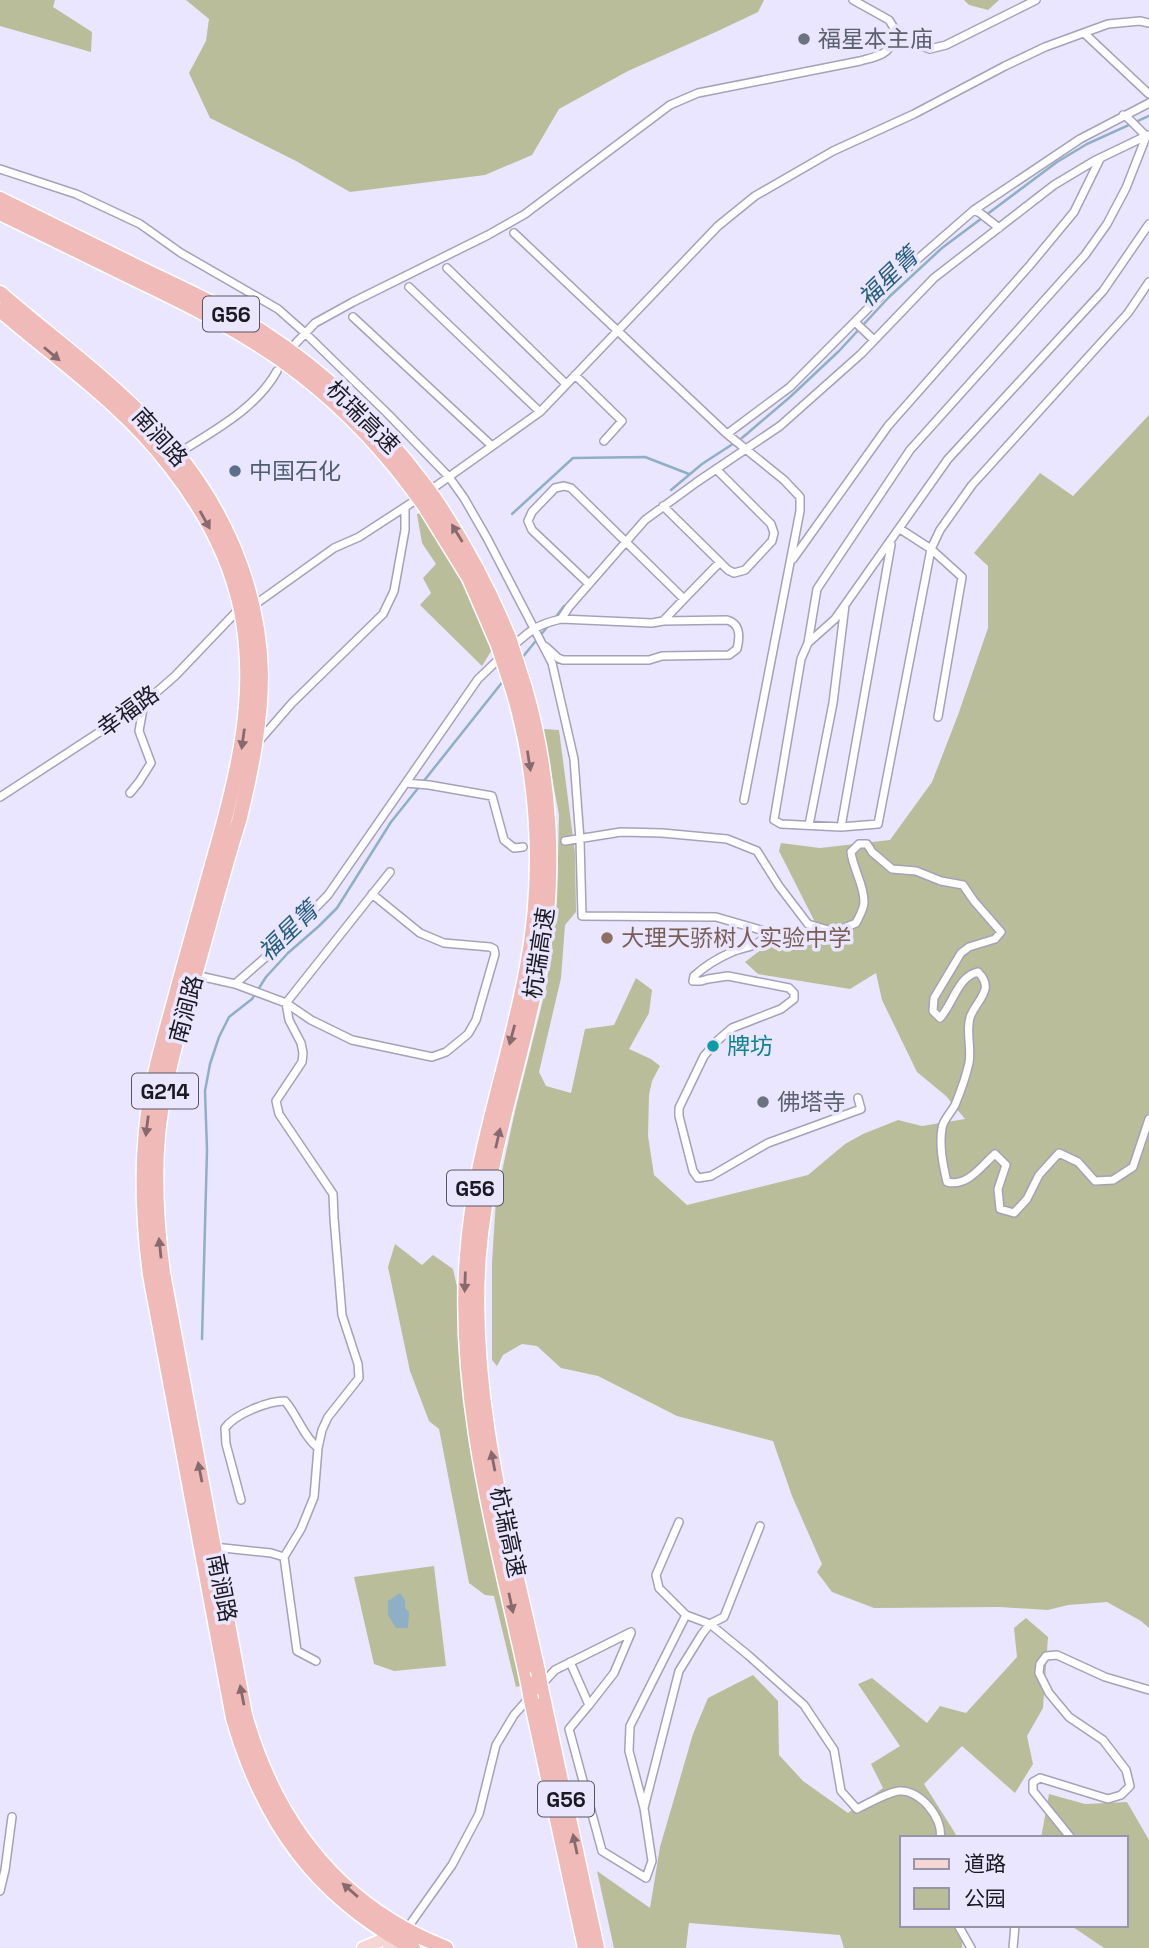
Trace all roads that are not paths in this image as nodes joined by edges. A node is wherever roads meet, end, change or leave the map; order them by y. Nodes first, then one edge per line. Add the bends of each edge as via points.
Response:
1 (853, 0) edge
2 (1036, 0) edge
3 (1149, 23) edge
4 (894, 28) junction
5 (1084, 33) junction
6 (1149, 94) edge
7 (1149, 103) edge
8 (1126, 117) junction
9 (1148, 136) edge
10 (1101, 158) junction
11 (0, 170) edge
12 (0, 199) edge
13 (977, 211) junction
14 (0, 213) edge
15 (1149, 223) edge
16 (999, 228) junction
17 (514, 233) dead end
18 (447, 268) dead end
19 (1149, 282) edge
20 (409, 287) dead end
21 (0, 293) edge
22 (0, 310) edge
23 (352, 317) dead end
24 (855, 323) junction
25 (304, 332) junction
26 (617, 332) junction
27 (874, 340) junction
28 (296, 343) dead end
29 (277, 371) dead end
30 (575, 374) junction
31 (566, 384) junction
32 (540, 412) junction
33 (729, 435) junction
34 (604, 441) dead end
35 (492, 446) junction
36 (744, 447) junction
37 (177, 454) junction
38 (716, 469) junction
39 (449, 477) junction
40 (418, 486) junction
41 (663, 506) junction
42 (405, 509) junction
43 (900, 529) junction
44 (892, 541) junction
45 (626, 542) junction
46 (931, 549) junction
47 (720, 562) junction
48 (790, 563) junction
49 (589, 584) junction
50 (684, 599) junction
51 (845, 605) junction
52 (247, 606) junction
53 (561, 620) junction
54 (663, 621) junction
55 (534, 630) junction
56 (808, 643) junction
57 (543, 644) junction
58 (520, 691) junction
59 (144, 703) junction
60 (938, 717) dead end
61 (255, 745) junction
62 (410, 784) junction
63 (130, 793) dead end
64 (0, 797) edge
65 (744, 800) dead end
66 (809, 825) junction
67 (841, 827) junction
68 (580, 840) junction
69 (565, 841) dead end
70 (523, 848) dead end
71 (390, 872) dead end
72 (372, 894) junction
73 (189, 973) junction
74 (234, 984) junction
75 (286, 1003) junction
76 (858, 1098) dead end
77 (1149, 1119) edge
78 (318, 1448) junction
79 (241, 1500) dead end
80 (679, 1522) dead end
81 (760, 1526) dead end
82 (214, 1547) junction
83 (284, 1557) junction
84 (685, 1615) junction
85 (710, 1624) junction
86 (316, 1661) dead end
87 (570, 1662) junction
88 (535, 1686) junction
89 (1149, 1689) edge
90 (589, 1705) junction
91 (644, 1808) junction
92 (12, 1817) dead end
93 (940, 1836) edge
94 (1069, 1836) edge
95 (0, 1891) edge
96 (584, 1912) junction
97 (959, 1927) edge
98 (1015, 1927) edge
99 (400, 1941) edge
100 (363, 1948) edge
101 (446, 1948) edge
102 (585, 1948) edge
103 (597, 1948) edge
104 (971, 1948) edge
105 (1013, 1948) edge

1 - 4 street via 889,20
2 - 4 street via 930,49
3 - 5 street, 幸福路 via 1108,24
4 - 25 street via 894,39 883,54 698,93 670,105 525,214
5 - 6 street
5 - 26 street, 幸福路 via 1045,47 833,151 755,197 718,226
7 - 8 street
8 - 9 street
8 - 13 street via 1080,139
9 - 10 street
9 - 56 street via 1126,188 1085,255 910,450 817,589
10 - 16 street via 1054,185
10 - 48 street via 1074,212 888,426
11 - 25 street via 76,194 140,225 278,309
12 - 40 highway, 杭瑞高速 / G56 via 259,330 344,395 391,443
13 - 16 street
13 - 24 street via 912,264
14 - 40 highway, 杭瑞高速 / G56 via 252,340 335,404
15 - 43 street via 1103,291 948,459
16 - 27 street via 934,278
17 - 26 street
18 - 31 street
19 - 46 street via 1128,313 972,485
20 - 32 street
21 - 37 highway, 南涧路 / G214 via 126,399
22 -> 52 highway, 南涧路 / G214 via 122,414 167,461 212,531
23 - 35 street
24 - 27 street
24 - 33 street via 790,387
25 - 28 street
25 - 39 street
26 - 30 street, 幸福路
26 - 33 street
27 - 36 street via 780,426
29 - 37 street via 254,400
30 - 31 street, 幸福路
30 - 34 street via 622,421
31 - 32 street, 幸福路
32 - 35 street, 幸福路
33 - 36 street
35 - 39 street, 幸福路
36 - 38 street
36 - 48 street via 800,497
37 - 52 highway, 南涧路 / G214 via 228,534 240,563
38 - 41 street
38 - 47 street via 771,524 774,533 743,571 732,572
39 - 42 street, 幸福路
39 - 55 street via 487,538
40 - 58 highway, 杭瑞高速 / G56, bridge via 503,642
41 - 45 street
41 - 47 street
42 - 52 street, 幸福路 via 334,548
42 - 61 street via 394,592 383,614
43 - 44 street
43 - 46 street
44 - 51 street
44 - 67 street
45 - 49 street
45 - 49 street via 568,486 555,488 532,512 528,522 532,530
45 - 50 street
46 - 60 street via 962,577
46 - 67 street via 878,824
47 - 50 street
48 - 65 street
49 - 53 street
50 - 54 street
51 - 56 street
51 - 66 street
52 - 59 street, 幸福路
52 - 61 highway, 南涧路 / G214 via 258,639 261,675
52 -> 73 highway, 南涧路 / G214 via 248,675 240,755
53 - 54 street
53 - 55 street
54 - 57 street via 733,622 738,629 737,649 729,655 563,660
55 - 57 street
55 - 62 street via 478,679
56 - 66 street via 801,659 774,820
57 - 68 street via 556,677 574,759
58 -> 88 highway, 杭瑞高速 / G56 via 537,856 535,907 524,983 476,1182 465,1317 477,1445
88 -> 58 highway, 杭瑞高速 / G56, bridge via 538,1671 489,1443 477,1326 485,1202 533,1001 548,908 546,797 540,752
59 - 63 street via 139,731 151,764
59 - 64 street, 幸福路
61 - 73 highway, 南涧路 / G214 via 239,821
62 - 70 street via 492,796 504,840 514,849
62 - 74 street via 328,895
66 - 67 street
68 - 69 street
68 - 76 street via 582,916 716,917 764,931 757,945 719,958 694,976 694,981 728,976 789,988 794,993 794,999 782,1009 732,1028 705,1056 678,1116 692,1171 698,1178 711,1176 768,1143 860,1109
68 - 77 street via 621,832 727,839 757,851 808,924 835,932 856,923 864,904 850,852 859,844 867,844 892,869 963,885 1001,932 961,953 934,998 933,1011 940,1018 970,974 978,972 984,978 984,996 970,1016 969,1063 955,1104 942,1125 941,1144 947,1182 968,1179 995,1154 1006,1164 998,1189 1000,1209 1014,1213 1059,1153 1079,1163 1095,1181 1123,1174 1133,1167
71 - 72 street
72 - 75 street
72 - 75 street via 420,933 444,943 494,949 476,1020 468,1034 432,1057 411,1054 352,1040
73 - 74 street
82 -> 73 highway, 南涧路 / G214 via 159,1241 158,1144
73 -> 99 highway, 南涧路 / G214 via 157,1067 147,1122 146,1242 233,1718 252,1775 289,1841 338,1897
74 - 75 street
75 - 78 street via 303,1052 302,1062 276,1101 279,1114 333,1194 342,1315 358,1364 359,1378 328,1417
78 - 79 street via 285,1401 230,1420 225,1428 226,1444
78 - 83 street via 314,1497
80 - 84 street via 656,1576 659,1588
81 - 85 street via 724,1616
82 - 83 street
99 -> 82 highway, 南涧路 / G214 via 328,1869 299,1834 271,1787 245,1715
83 - 86 street via 297,1651
84 - 85 street
84 - 91 street via 630,1726 629,1751
85 - 91 street via 679,1671
85 - 93 street via 804,1705 834,1750 841,1791 857,1809 898,1791 908,1792 933,1813
87 - 90 street
87 - 90 street via 632,1632 614,1674
87 - 99 street via 555,1670 514,1715 496,1745 479,1814 452,1865
96 -> 88 highway, 杭瑞高速 / G56
88 - 96 highway, 杭瑞高速 / G56, bridge via 531,1700
89 - 94 street via 1105,1677 1057,1655 1046,1656 1040,1664 1049,1693 1069,1717 1104,1740 1126,1770 1129,1786 1108,1799 1040,1778 1033,1782 1033,1791
90 - 91 street via 569,1730 602,1851 646,1878 652,1861
92 - 95 street
96 - 102 highway, 杭瑞高速 / G56
96 - 103 highway, 杭瑞高速 / G56
97 - 104 street
98 - 105 street
99 - 100 main road
99 - 101 highway, G214

